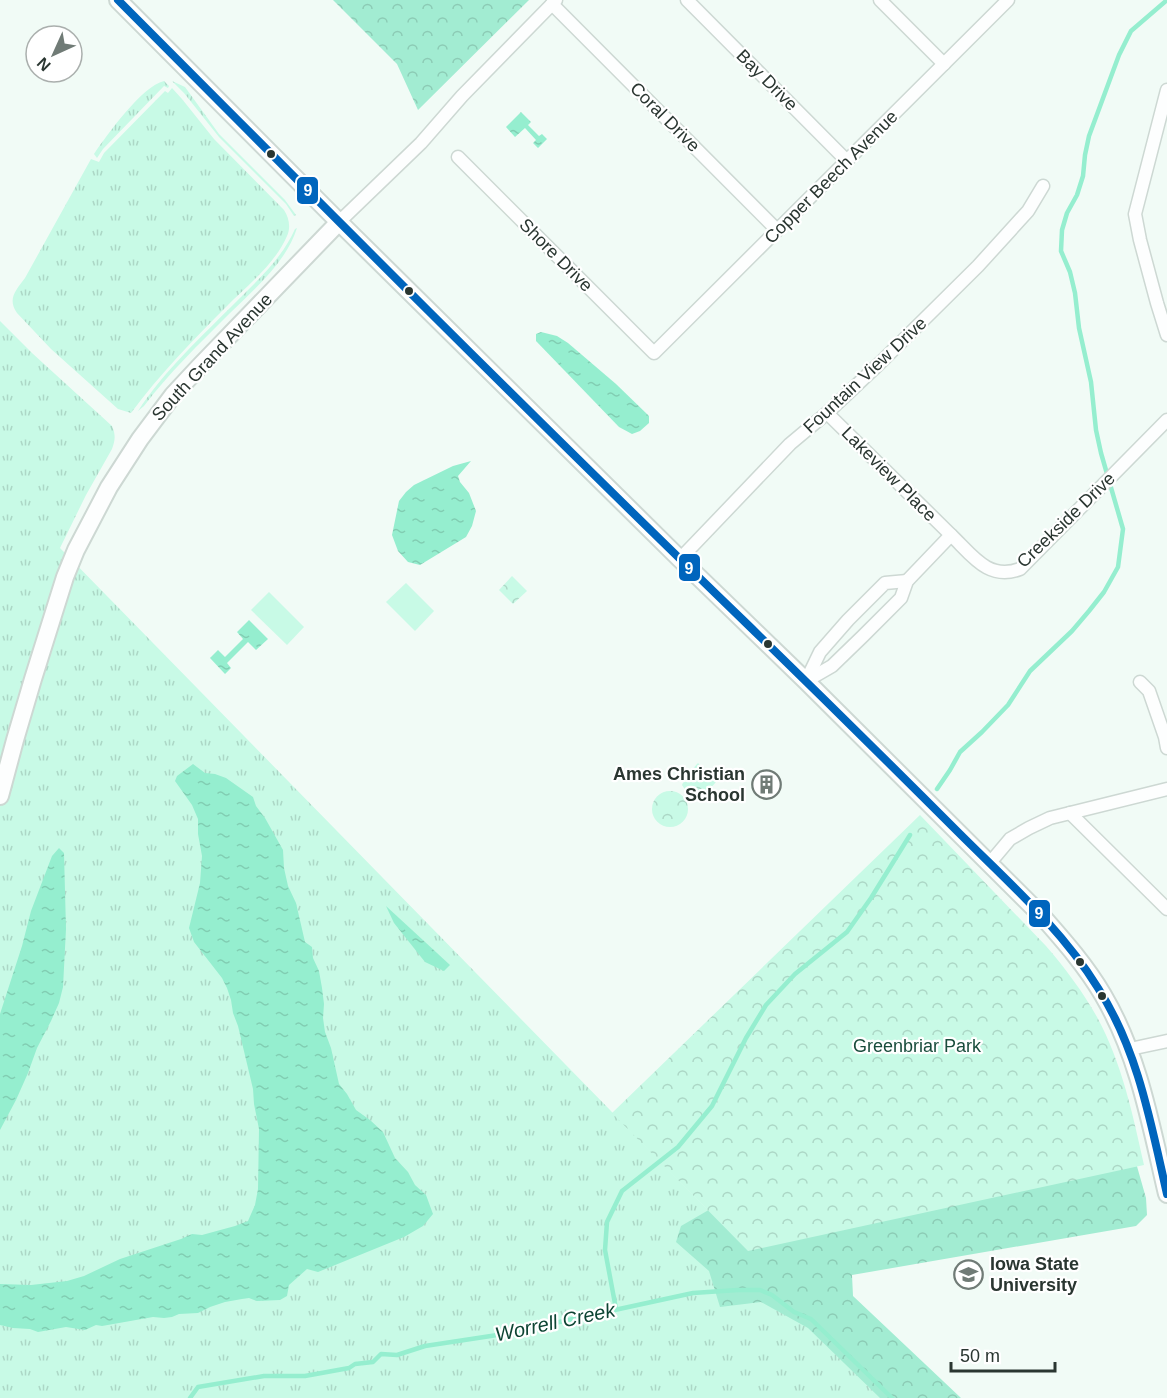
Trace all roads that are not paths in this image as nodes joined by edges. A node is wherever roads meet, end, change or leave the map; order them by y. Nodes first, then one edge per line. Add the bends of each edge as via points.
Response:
1 (118, 0) edge
2 (687, 0) edge
3 (880, 0) edge
4 (1008, 0) edge
5 (554, 2) edge
6 (944, 64) junction
7 (1167, 90) edge
8 (458, 157) dead end
9 (847, 160) junction
10 (1043, 186) dead end
11 (339, 222) junction
12 (777, 230) junction
13 (1167, 335) edge
14 (654, 353) joint
15 (828, 413) junction
16 (1167, 420) edge
17 (951, 536) junction
18 (680, 559) junction
19 (907, 581) junction
20 (806, 681) junction
21 (1140, 682) dead end
22 (1167, 748) edge
23 (1167, 789) edge
24 (0, 796) edge
25 (1070, 813) junction
26 (989, 864) junction
27 (1167, 909) edge
28 (1167, 1041) edge
29 (1130, 1049) junction
30 (1167, 1194) edge

1 - 11 main road
2 - 9 street, Bay Drive
3 - 6 street
4 - 6 street, Copper Beech Avenue
5 - 11 street, South Grand Avenue via 421,143
5 - 12 street, Coral Drive
6 - 9 street, Copper Beech Avenue
7 - 13 street via 1135,214
8 - 14 street, Shore Drive
9 - 12 street, Copper Beech Avenue
10 - 15 street, Fountain View Drive via 1028,211 978,266
11 - 18 main road
11 - 24 main road, South Grand Avenue via 173,395 109,487 65,577
12 - 14 street, Copper Beech Avenue
15 - 17 street, Lakeview Place
15 - 18 street, Fountain View Drive via 790,444
16 - 17 street, Creekside Drive via 1020,569 1010,573 985,568
17 - 19 street
18 - 20 main road
19 - 20 street via 901,598 832,666
19 - 20 street via 885,583 820,652
20 - 26 main road
21 - 22 street via 1149,691
23 - 25 street
25 - 26 street via 1050,818 1010,839
25 - 27 street
26 - 29 main road via 1042,915 1072,951 1103,995
28 - 29 street
29 - 30 main road

